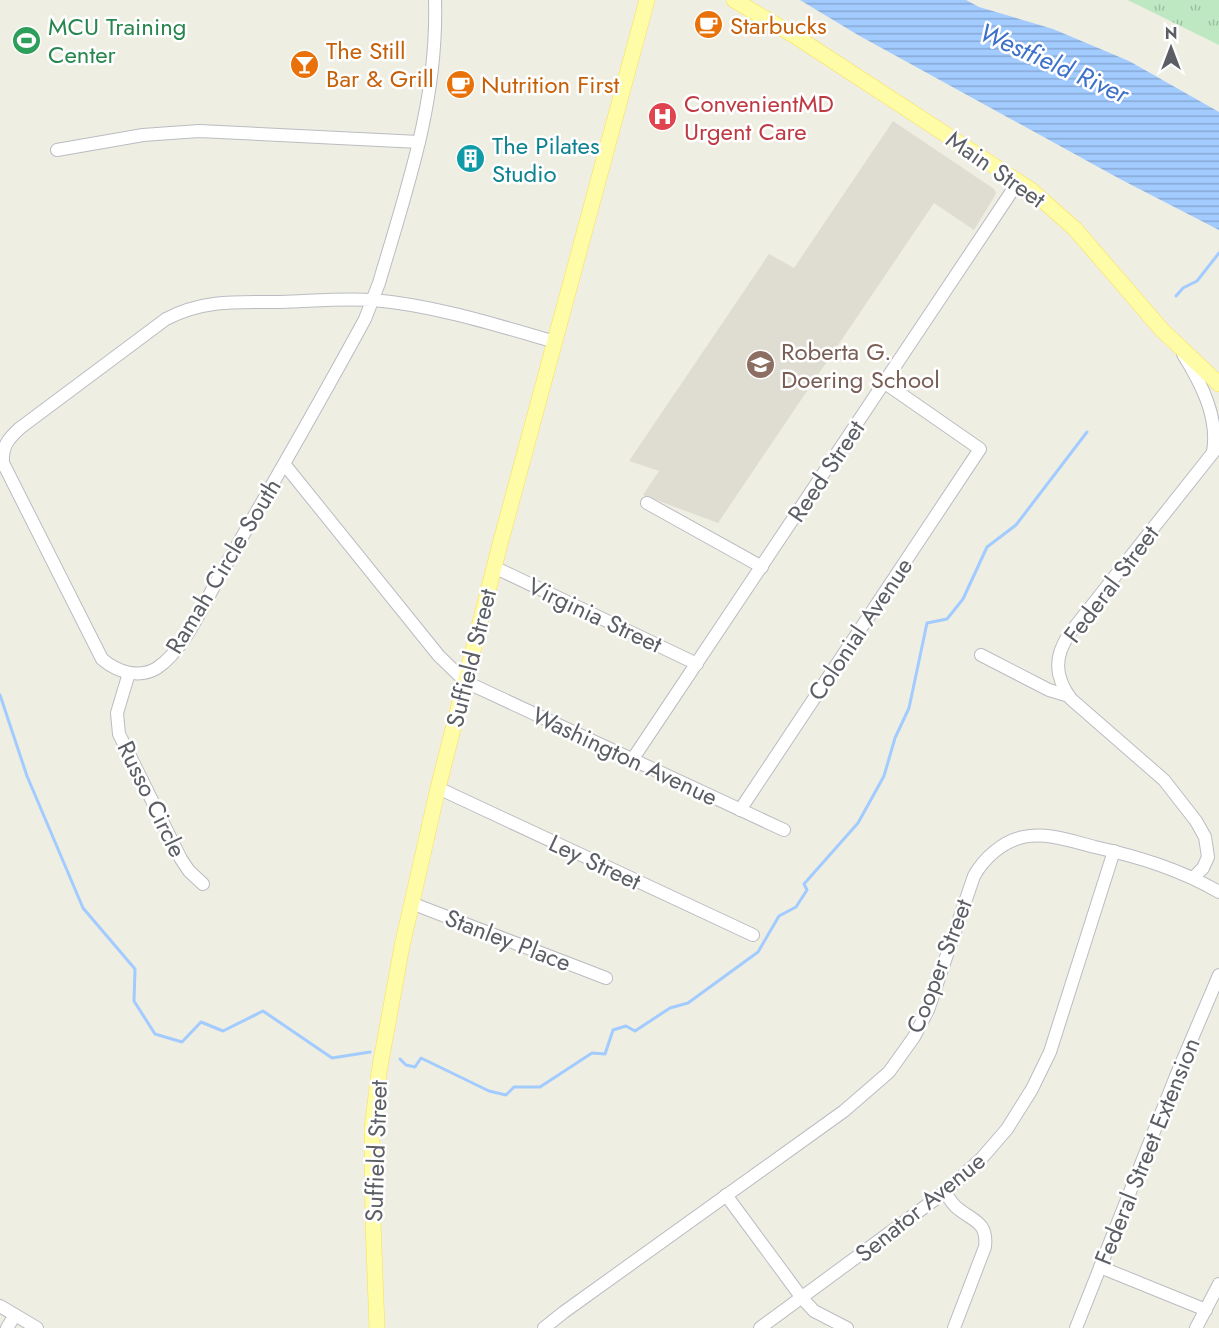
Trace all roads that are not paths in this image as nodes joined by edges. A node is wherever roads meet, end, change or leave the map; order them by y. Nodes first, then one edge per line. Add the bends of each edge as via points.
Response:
1 (435, 0) edge
2 (647, 0) edge
3 (734, 0) edge
4 (419, 142) junction
5 (57, 150) dead end
6 (1017, 180) junction
7 (373, 300) junction
8 (555, 342) junction
9 (1180, 349) junction
10 (885, 383) junction
11 (1219, 384) edge
12 (1216, 449) edge
13 (285, 465) junction
14 (647, 503) dead end
15 (494, 567) junction
16 (762, 567) junction
17 (981, 655) dead end
18 (697, 664) junction
19 (129, 673) junction
20 (466, 682) junction
21 (1069, 696) junction
22 (632, 760) junction
23 (438, 788) junction
24 (740, 810) junction
25 (1201, 829) junction
26 (784, 830) dead end
27 (1114, 851) junction
28 (1219, 856) edge
29 (1193, 878) junction
30 (203, 884) dead end
31 (1219, 892) edge
32 (411, 903) junction
33 (753, 935) dead end
34 (1219, 975) edge
35 (606, 978) dead end
36 (945, 1192) junction
37 (726, 1195) junction
38 (1100, 1267) junction
39 (1219, 1284) edge
40 (801, 1298) junction
41 (0, 1306) edge
42 (1206, 1310) junction
43 (15, 1314) junction
44 (6, 1328) edge
45 (37, 1328) edge
46 (377, 1328) edge
47 (544, 1328) edge
48 (760, 1328) edge
49 (847, 1328) edge
50 (954, 1328) edge
51 (1076, 1328) edge
52 (1196, 1328) edge

1 - 4 street, Ramah Circle South via 434,59
2 - 8 main road, Suffield Street
3 - 6 main road, Main Street
4 - 5 street via 199,131 143,135
4 - 7 street, Ramah Circle South
6 - 9 main road, Main Street via 1075,229
6 - 10 street, Reed Street
7 - 8 street via 442,312
7 - 13 street, Ramah Circle South
7 - 19 street via 228,302 184,309 127,347 8,440 2,450 3,463 102,659 112,668
8 - 15 main road, Suffield Street
9 - 11 main road, Main Street
9 - 12 street via 1212,414
10 - 16 street, Reed Street
10 - 24 street, Colonial Avenue via 980,449
12 - 21 street, Federal Street via 1065,640 1058,673
13 - 19 street, Ramah Circle South via 169,658 155,669
13 - 20 street, Washington Avenue via 439,656
14 - 16 street
15 - 18 street, Virginia Street
15 - 20 main road, Suffield Street
16 - 18 street, Reed Street
17 - 21 street via 1049,690
18 - 22 street, Reed Street
19 - 30 street, Russo Circle via 117,713 119,734 181,859
20 - 22 street, Washington Avenue
20 - 23 main road, Suffield Street
21 - 25 street, Federal Street via 1164,780
22 - 24 street, Washington Avenue
23 - 32 main road, Suffield Street
23 - 33 street, Ley Street
24 - 26 street, Washington Avenue
25 - 28 street, Federal Street
25 - 29 street, Federal Street via 1208,857
27 - 29 street, Cooper Street
27 - 36 street, Senator Avenue via 1061,1022 1038,1078 1003,1135
27 - 37 street, Cooper Street via 1037,836 1014,840 991,854 970,884 924,1020 896,1063 859,1099
29 - 31 street, Cooper Street
32 - 35 street, Stanley Place
32 - 46 main road, Suffield Street via 373,1119
34 - 38 street, Federal Street Extension
36 - 40 street, Senator Avenue
36 - 50 street via 956,1207 979,1223 986,1241
37 - 40 street
37 - 47 street, Cooper Street
38 - 42 street
38 - 51 street, Federal Street Extension
39 - 42 street
40 - 48 street, Senator Avenue
40 - 49 street via 814,1311
41 - 43 street
42 - 52 street
43 - 44 street
43 - 45 street

